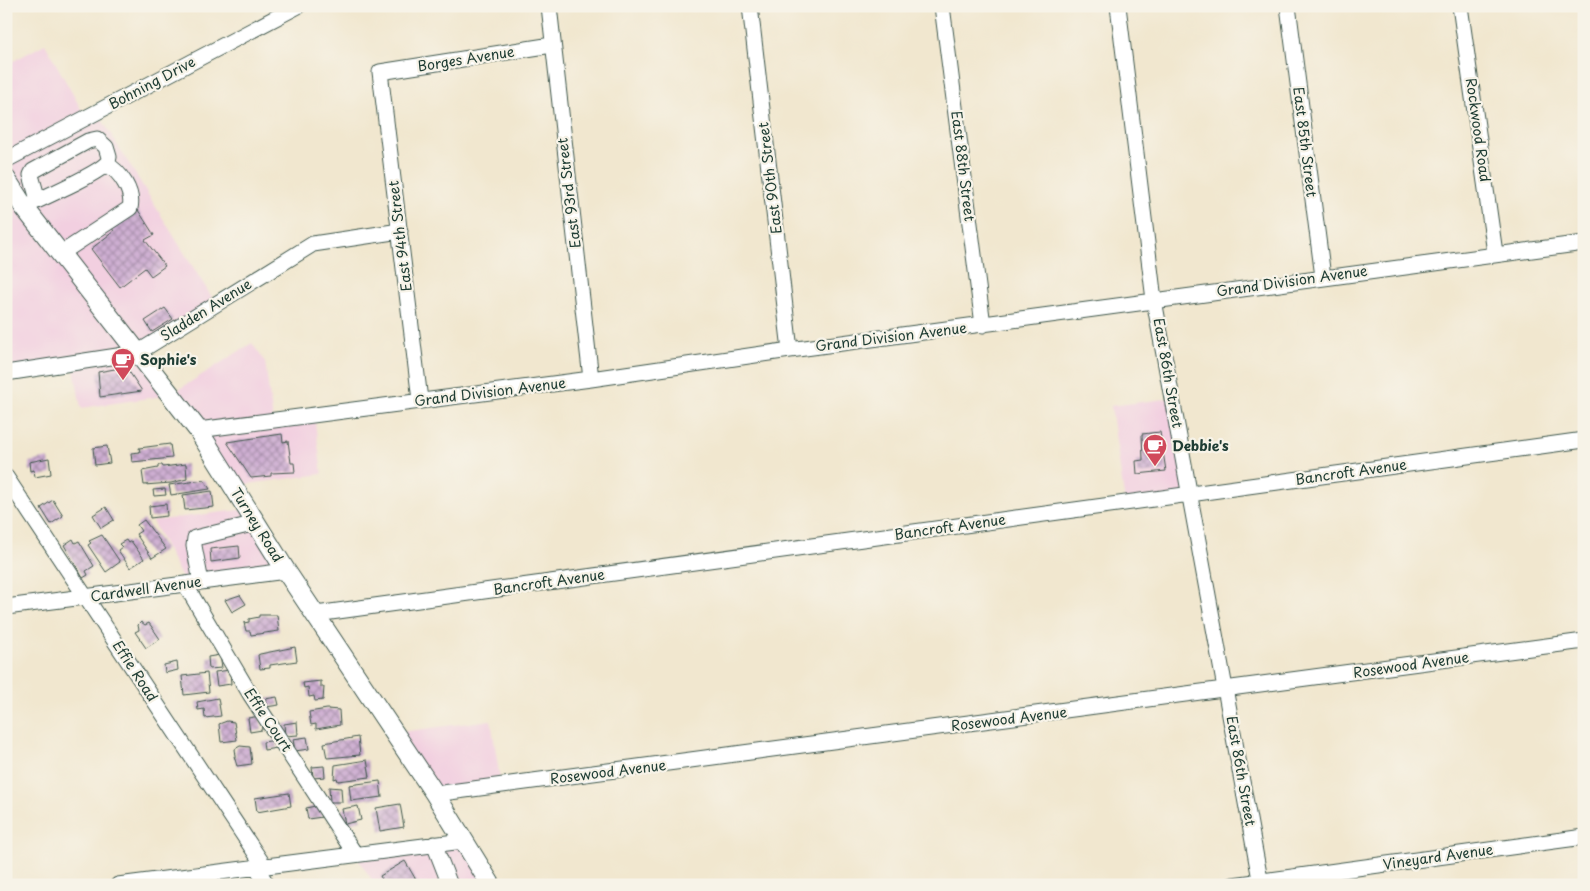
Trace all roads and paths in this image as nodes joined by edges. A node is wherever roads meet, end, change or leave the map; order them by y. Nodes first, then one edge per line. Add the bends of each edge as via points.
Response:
1 (298, 6) edge
2 (549, 6) edge
3 (750, 6) edge
4 (942, 6) edge
5 (1118, 6) edge
6 (1288, 6) edge
7 (1460, 6) edge
8 (552, 45) junction
9 (380, 72) joint
10 (86, 118) junction
11 (97, 139) junction
12 (6, 160) edge
13 (106, 164) junction
14 (18, 195) edge
15 (400, 231) junction
16 (1584, 243) edge
17 (1495, 253) junction
18 (60, 254) junction
19 (1323, 278) junction
20 (1154, 300) junction
21 (983, 325) junction
22 (790, 350) junction
23 (137, 353) junction
24 (6, 372) edge
25 (590, 379) junction
26 (420, 400) junction
27 (198, 430) junction
28 (1584, 440) edge
29 (6, 477) edge
30 (1190, 494) junction
31 (256, 523) junction
32 (286, 571) junction
33 (201, 582) junction
34 (185, 584) junction
35 (86, 597) junction
36 (6, 608) edge
37 (316, 614) junction
38 (1584, 641) edge
39 (1226, 690) junction
40 (435, 794) junction
41 (1584, 837) edge
42 (463, 841) junction
43 (434, 844) junction
44 (355, 854) junction
45 (260, 866) junction
46 (1261, 883) edge
47 (118, 885) edge
48 (267, 885) edge
49 (450, 885) edge
50 (491, 885) edge
51 (1233, 885) edge

1 - 10 street, Bohning Drive
2 - 8 street, East 93rd Street
3 - 22 street, East 90th Street
4 - 21 street, East 88th Street
5 - 20 street, East 86th Street
6 - 19 street, East 85th Street
7 - 17 street, Rockwood Road
8 - 9 street, Borges Avenue
8 - 25 street, East 93rd Street
9 - 15 street, East 94th Street
10 - 11 street
10 - 12 street, Bohning Drive
11 - 13 street via 106,147 109,157
11 - 14 street via 33,171 32,179
13 - 14 street
13 - 18 street via 122,180 131,206
14 - 18 main road, Turney Road
15 - 23 street, Sladden Avenue via 313,244
15 - 26 street, East 94th Street
16 - 17 street, Grand Division Avenue
17 - 19 street, Grand Division Avenue
18 - 23 main road, Turney Road
19 - 20 street, Grand Division Avenue
20 - 21 street, Grand Division Avenue
20 - 30 street, East 86th Street
21 - 22 street, Grand Division Avenue
22 - 25 street, Grand Division Avenue
23 - 24 street, Sladden Avenue
23 - 27 main road, Turney Road
25 - 26 street, Grand Division Avenue
26 - 27 street, Grand Division Avenue
27 - 31 main road, Turney Road
28 - 30 street, Bancroft Avenue
29 - 35 street, Effie Road
30 - 37 street, Bancroft Avenue
30 - 39 street, East 86th Street
31 - 32 main road, Turney Road
31 - 33 street via 193,540
32 - 33 street, Cardwell Avenue
32 - 37 main road, Turney Road
33 - 34 street, Cardwell Avenue
34 - 35 street, Cardwell Avenue
34 - 44 street, Effie Court via 250,694
35 - 36 street, Cardwell Avenue
35 - 45 street, Effie Road
37 - 40 main road, Turney Road
38 - 39 street, Rosewood Avenue
39 - 40 street, Rosewood Avenue
39 - 46 street, East 86th Street
40 - 42 main road, Turney Road
41 - 46 street, Vineyard Avenue
42 - 43 street
42 - 50 main road, Turney Road
43 - 44 street
43 - 49 street
44 - 45 street
45 - 47 street
45 - 48 street, Effie Road
46 - 51 street, Vineyard Avenue

